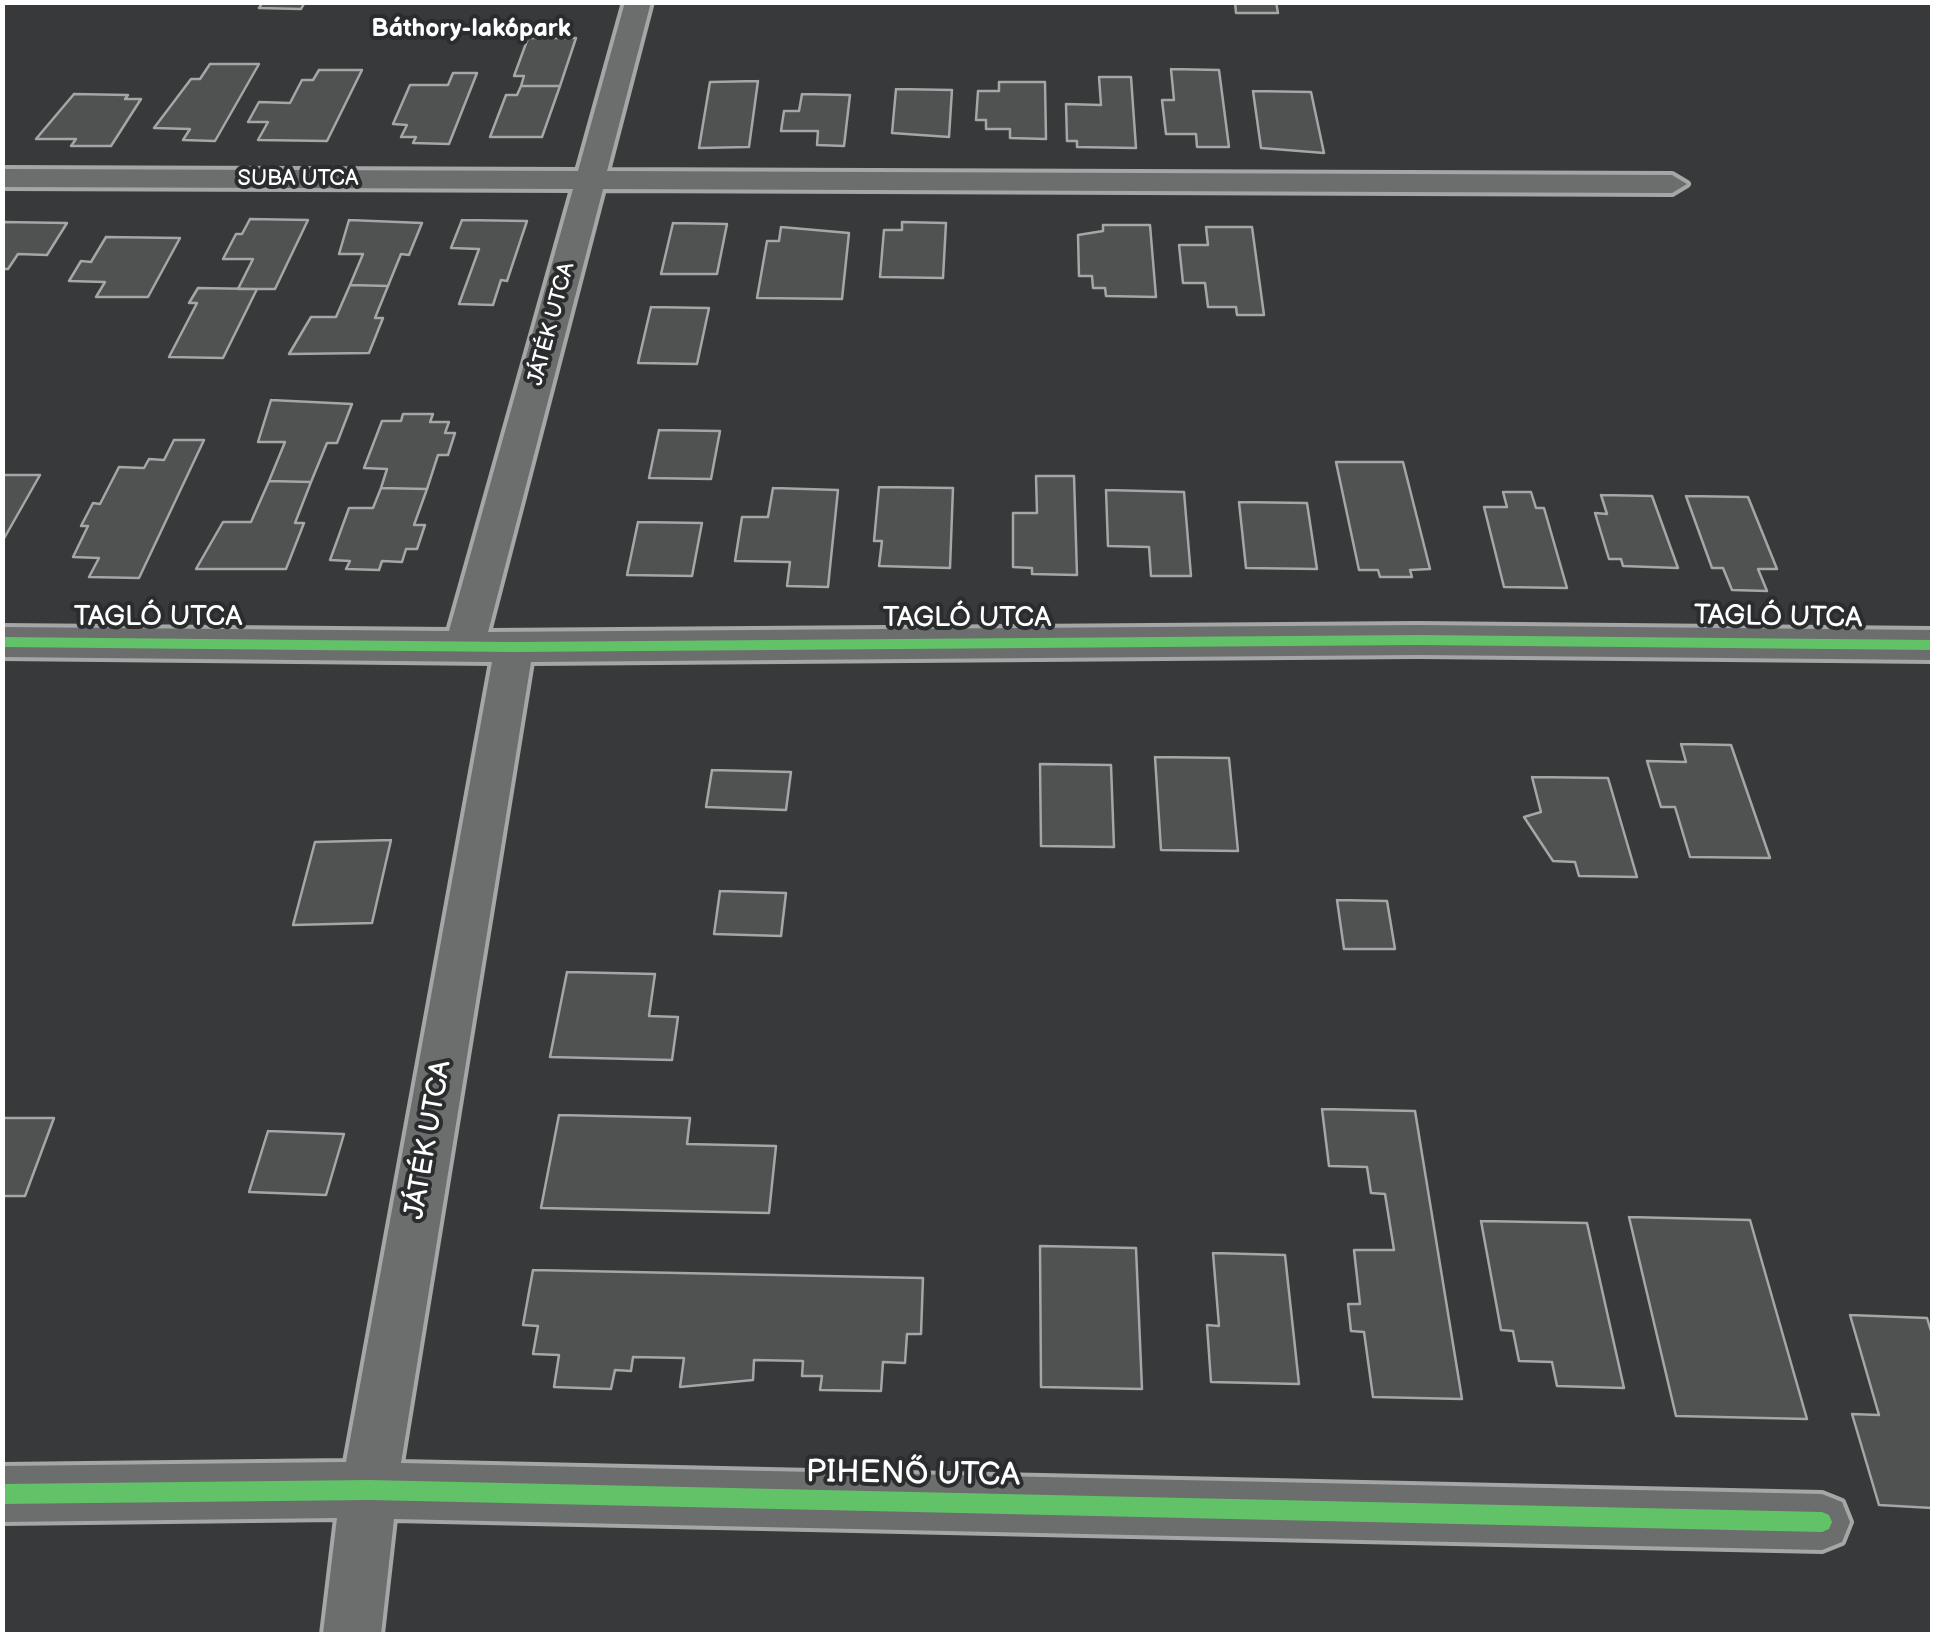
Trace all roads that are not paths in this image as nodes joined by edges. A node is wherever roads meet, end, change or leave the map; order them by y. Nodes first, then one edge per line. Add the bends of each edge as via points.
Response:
1 (638, 2) edge
2 (4, 178) edge
3 (592, 180) junction
4 (1672, 184) dead end
5 (2, 642) edge
6 (465, 645) junction
7 (1932, 645) edge
8 (514, 647) junction
9 (369, 1490) junction
10 (2, 1494) edge
11 (1822, 1522) dead end
12 (352, 1634) edge

1 - 3 street, JÁTÉK UTCA
2 - 3 street, SUBA UTCA
3 - 4 street, SUBA UTCA
3 - 6 street, JÁTÉK UTCA
5 - 6 street, TAGLÓ UTCA
6 - 8 street, TAGLÓ UTCA
7 - 8 street, TAGLÓ UTCA via 1418,640
8 - 9 street, JÁTÉK UTCA
9 - 10 street, PIHENŐ UTCA
9 - 11 street, PIHENŐ UTCA
9 - 12 street, JÁTÉK UTCA

